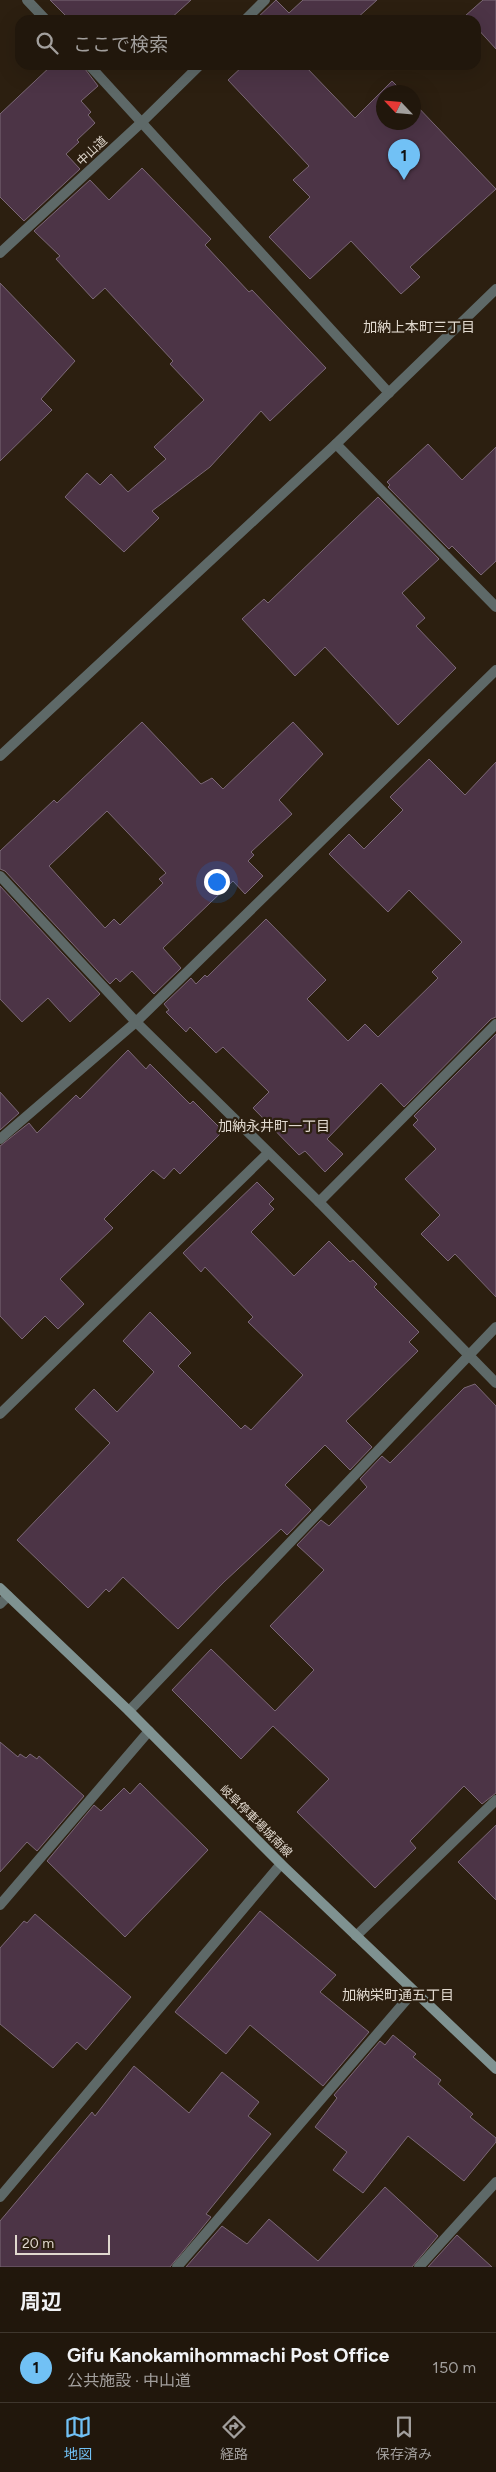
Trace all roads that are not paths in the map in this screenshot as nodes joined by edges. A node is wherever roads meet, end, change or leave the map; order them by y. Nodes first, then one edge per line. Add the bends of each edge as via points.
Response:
1 (27, 0) edge
2 (266, 0) edge
3 (41, 15) edge
4 (250, 15) edge
5 (94, 70) edge
6 (195, 70) edge
7 (142, 122) junction
8 (0, 253) edge
9 (496, 289) edge
10 (389, 393) junction
11 (336, 444) junction
12 (496, 607) edge
13 (496, 670) edge
14 (0, 756) edge
15 (0, 876) edge
16 (136, 1022) junction
17 (496, 1024) edge
18 (0, 1139) edge
19 (268, 1153) junction
20 (319, 1202) junction
21 (496, 1327) edge
22 (468, 1354) junction
23 (496, 1383) edge
24 (0, 1414) edge
25 (4, 1592) edge
26 (0, 1604) edge
27 (129, 1711) junction
28 (148, 1731) junction
29 (496, 1800) edge
30 (281, 1864) junction
31 (0, 1904) edge
32 (356, 1936) junction
33 (414, 1991) junction
34 (496, 2069) edge
35 (496, 2182) edge
36 (0, 2197) edge
37 (177, 2267) edge
38 (419, 2267) edge

1 - 3 street
2 - 4 street
5 - 7 street
6 - 7 street, 中山道
7 - 8 street, 中山道
7 - 10 street
9 - 10 street
10 - 11 street
11 - 12 street
11 - 14 street
13 - 16 street
15 - 16 street
16 - 18 street
16 - 19 street
17 - 20 street
19 - 20 street
19 - 24 street
20 - 22 street
21 - 22 street
22 - 23 street
22 - 27 street
25 - 26 street
25 - 27 main road, 岐阜停車場城南線
27 - 28 main road, 岐阜停車場城南線
28 - 30 main road, 岐阜停車場城南線
28 - 31 street
29 - 32 street
30 - 32 main road, 岐阜停車場城南線
30 - 36 street
32 - 33 main road, 岐阜停車場城南線
33 - 34 main road, 岐阜停車場城南線
33 - 37 street
35 - 38 street

